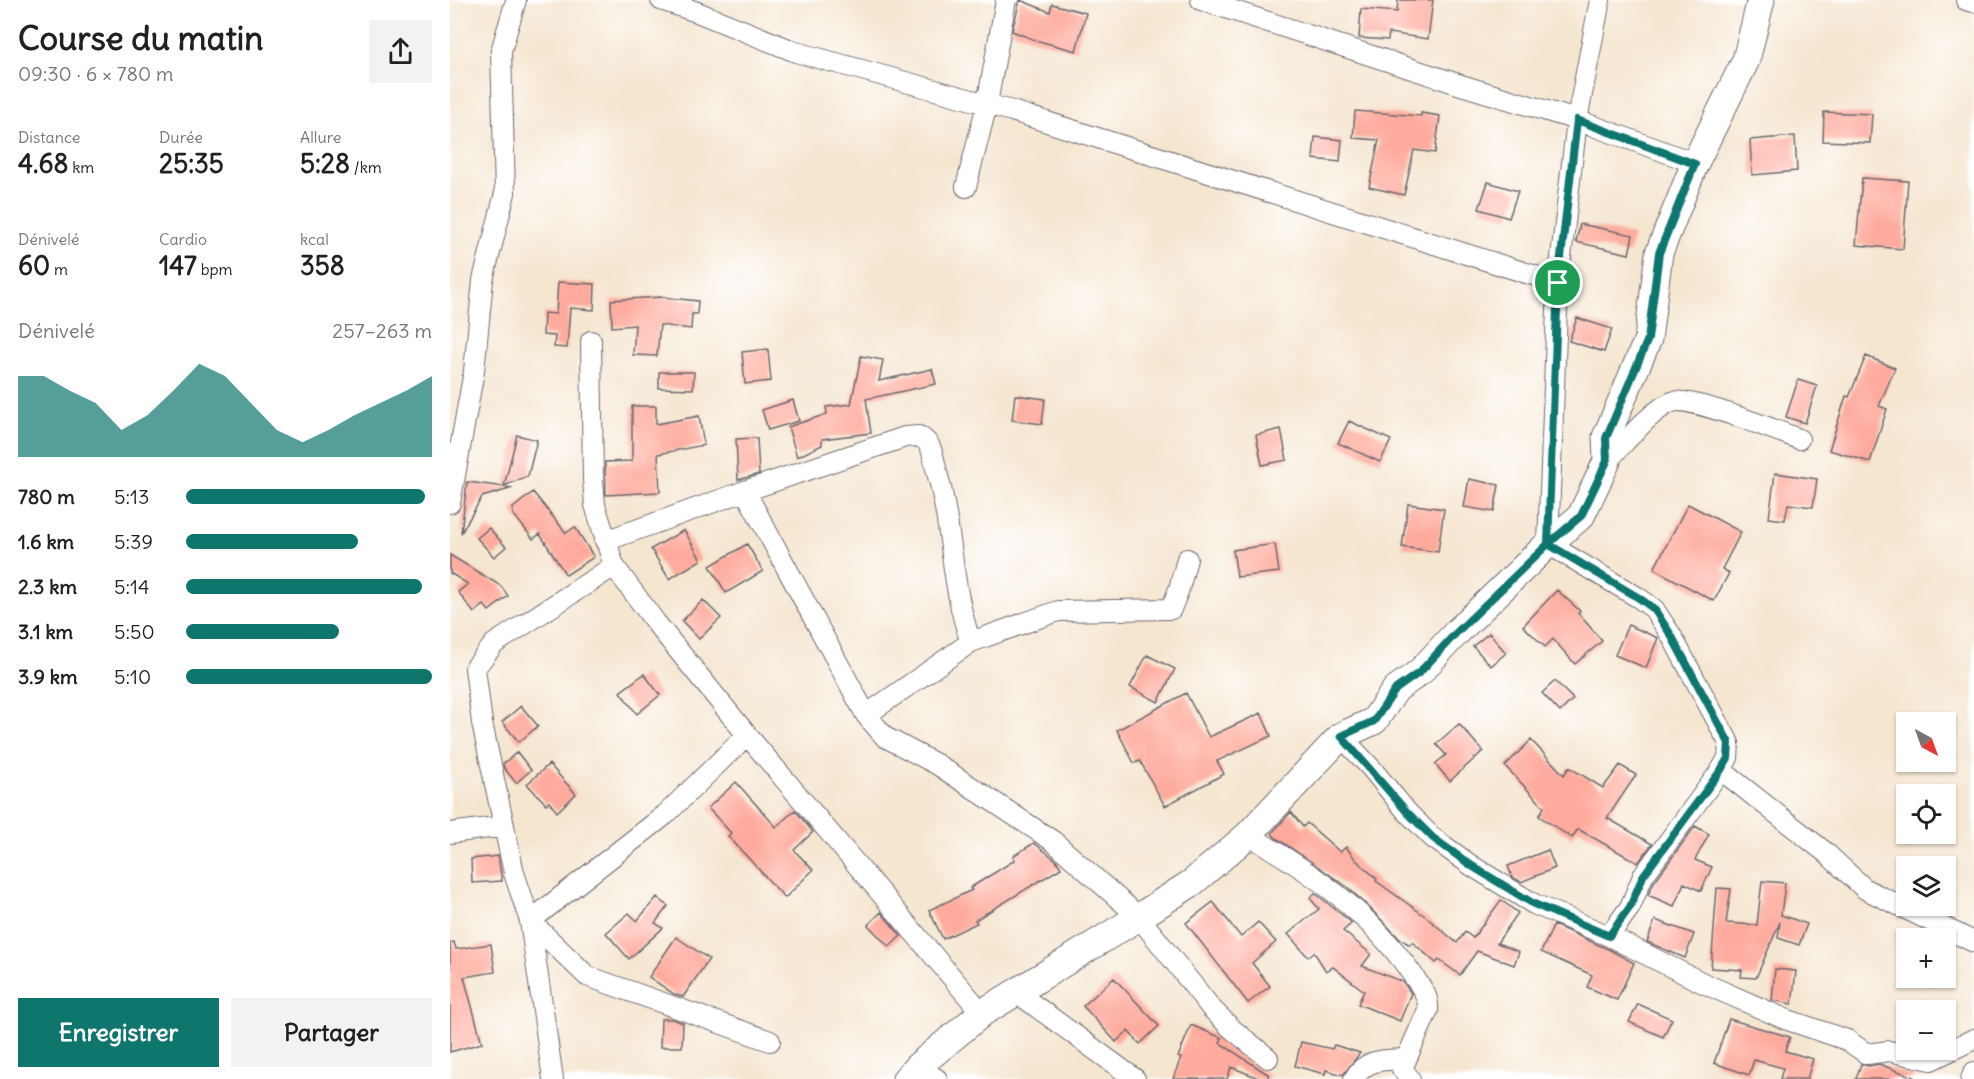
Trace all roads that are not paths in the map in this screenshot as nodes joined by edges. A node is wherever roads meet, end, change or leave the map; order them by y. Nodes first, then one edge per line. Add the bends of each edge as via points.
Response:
1 (516, 0) edge
2 (661, 0) edge
3 (1006, 0) edge
4 (1201, 0) edge
5 (1600, 0) edge
6 (1761, 0) edge
7 (1966, 0) edge
8 (1974, 2) edge
9 (987, 104) junction
10 (1577, 120) junction
11 (1695, 164) junction
12 (966, 187) dead end
13 (1558, 283) junction
14 (591, 341) dead end
15 (1799, 439) dead end
16 (1607, 461) junction
17 (744, 491) junction
18 (450, 503) edge
19 (605, 541) junction
20 (1548, 544) junction
21 (1187, 559) dead end
22 (614, 566) junction
23 (971, 642) junction
24 (866, 715) junction
25 (747, 735) junction
26 (1341, 736) junction
27 (1721, 770) junction
28 (504, 826) junction
29 (450, 833) edge
30 (1248, 835) junction
31 (1139, 917) junction
32 (530, 921) junction
33 (1609, 936) junction
34 (1974, 942) edge
35 (1016, 992) junction
36 (982, 1013) junction
37 (1974, 1039) edge
38 (770, 1041) dead end
39 (1268, 1058) dead end
40 (1404, 1059) junction
41 (1974, 1072) edge
42 (920, 1075) edge
43 (553, 1079) edge
44 (1135, 1079) edge
45 (1354, 1079) edge
46 (1410, 1079) edge
47 (1971, 1079) edge

1 - 18 street via 501,51 505,193 483,280 474,371
2 - 9 street via 796,52
3 - 9 street
4 - 10 street
5 - 10 street
6 - 11 street via 1746,60
7 - 8 street
9 - 12 street
9 - 13 street
10 - 11 street
10 - 13 street
11 - 16 street via 1659,253 1648,339 1606,438
13 - 20 street
14 - 19 street via 593,480 595,506
15 - 16 street via 1693,403 1673,401 1656,412
16 - 20 street via 1581,516
17 - 19 street
17 - 23 street via 904,437 919,436 929,444 943,493 950,550
17 - 24 street
19 - 22 street
20 - 26 street via 1420,672 1396,689 1374,721
20 - 27 street via 1654,609 1729,743 1728,758
21 - 23 street via 1171,609 1058,612
22 - 25 street
22 - 28 street via 494,644 476,669 482,723
23 - 24 street
24 - 31 street via 885,737 938,765 1053,841
25 - 32 street via 664,815
25 - 36 street
26 - 30 street
26 - 33 street via 1433,838 1534,904
27 - 33 street via 1643,876 1630,907
27 - 34 street via 1825,852 1865,889
28 - 29 street
28 - 32 street
30 - 31 street via 1192,882
30 - 40 street via 1337,893 1399,954 1429,1000
31 - 35 street
31 - 39 street via 1211,1008
32 - 38 street via 587,976
32 - 43 street
33 - 37 street via 1785,1018 1847,1040 1867,1054 1889,1051 1931,1059
35 - 36 street
35 - 44 street
36 - 42 street
40 - 45 street via 1366,1064
40 - 46 street via 1402,1069
41 - 47 street

